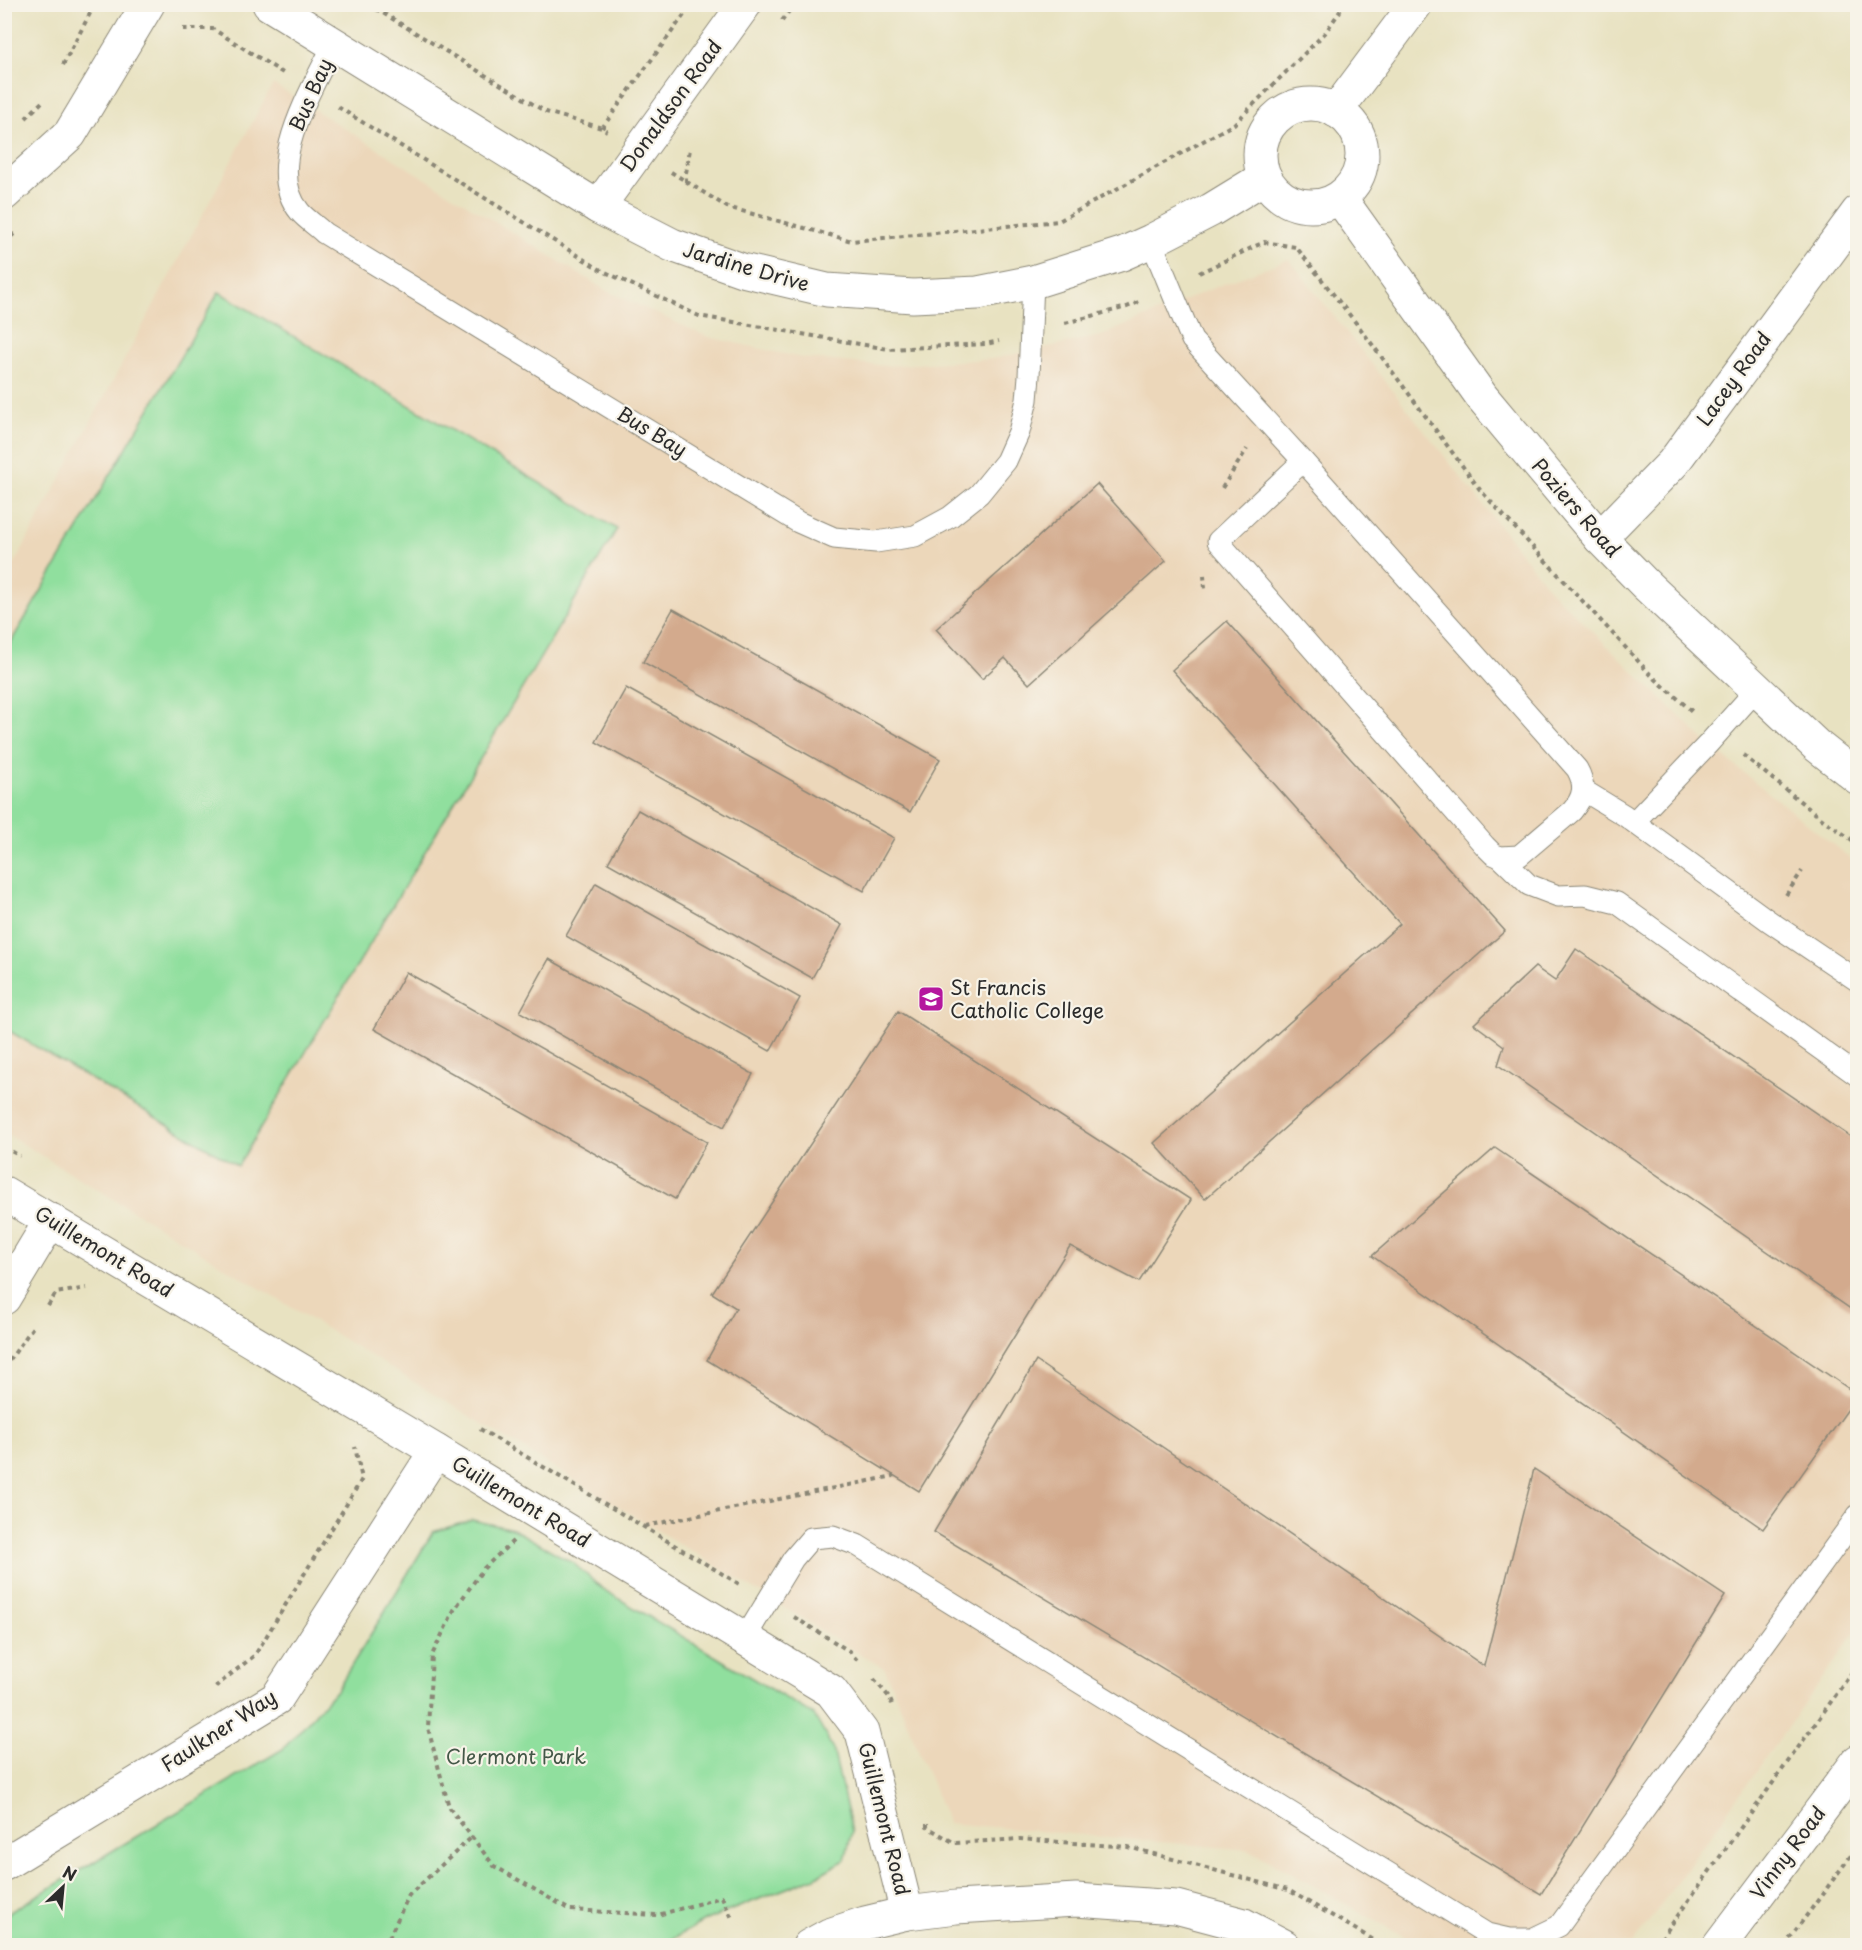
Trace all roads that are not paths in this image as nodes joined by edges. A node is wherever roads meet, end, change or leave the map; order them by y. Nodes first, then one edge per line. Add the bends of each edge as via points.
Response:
1 (148, 4) edge
2 (269, 4) edge
3 (744, 4) edge
4 (1416, 4) edge
5 (333, 45) junction
6 (1336, 111) junction
7 (1264, 177) junction
8 (4, 194) edge
9 (1340, 198) junction
10 (598, 207) junction
11 (1857, 212) edge
12 (1151, 241) junction
13 (1033, 282) junction
14 (1303, 461) junction
15 (1600, 538) junction
16 (1757, 689) junction
17 (1857, 778) edge
18 (1583, 790) junction
19 (1634, 822) junction
20 (1500, 857) junction
21 (1857, 981) edge
22 (1857, 1076) edge
23 (4, 1193) edge
24 (51, 1220) junction
25 (4, 1298) edge
26 (436, 1450) junction
27 (1857, 1515) edge
28 (745, 1638) junction
29 (1857, 1761) edge
30 (4, 1864) edge
31 (907, 1914) junction
32 (809, 1946) edge
33 (1284, 1946) edge
34 (1719, 1946) edge

1 - 8 street via 70,134
2 - 5 street, Jardine Drive
3 - 10 street, Donaldson Road
4 - 6 street
5 - 10 street, Jardine Drive
5 - 13 lane, Bus Bay via 291,138 286,168 289,190 300,211 324,233 798,522 834,538 876,542 915,536 950,518 972,500 1006,461 1027,400
6 - 7 street via 1305,104 1276,118 1260,146
6 - 9 street via 1350,122 1363,153 1361,171
7 - 9 street via 1284,199 1297,205 1326,205
7 - 12 street, Jardine Drive via 1212,210
9 - 15 street, Poziers Road via 1482,397
10 - 13 street, Jardine Drive via 672,245 742,270 827,290 912,296 978,293
11 - 15 street, Lacey Road via 1673,463
12 - 13 street, Jardine Drive
12 - 14 lane via 1192,340
14 - 18 lane via 1577,769 1583,779
14 - 20 lane via 1218,541 1485,846
15 - 16 street, Poziers Road
16 - 17 street, Poziers Road
16 - 19 lane
18 - 19 lane
18 - 20 lane via 1572,812 1519,856
19 - 21 lane
20 - 22 lane via 1529,885 1558,896 1585,895 1617,903
23 - 24 street, Guillemont Road
24 - 25 street
24 - 26 street, Guillemont Road
26 - 28 street, Guillemont Road
26 - 30 street, Faulkner Way via 278,1698
27 - 28 lane via 1559,1926 1532,1939 1487,1934 857,1545 832,1536 812,1538 793,1559
28 - 31 street, Guillemont Road via 831,1691 862,1732
29 - 34 street, Vinny Road
31 - 32 street via 865,1923
31 - 33 street via 1076,1900 1176,1907 1244,1925

